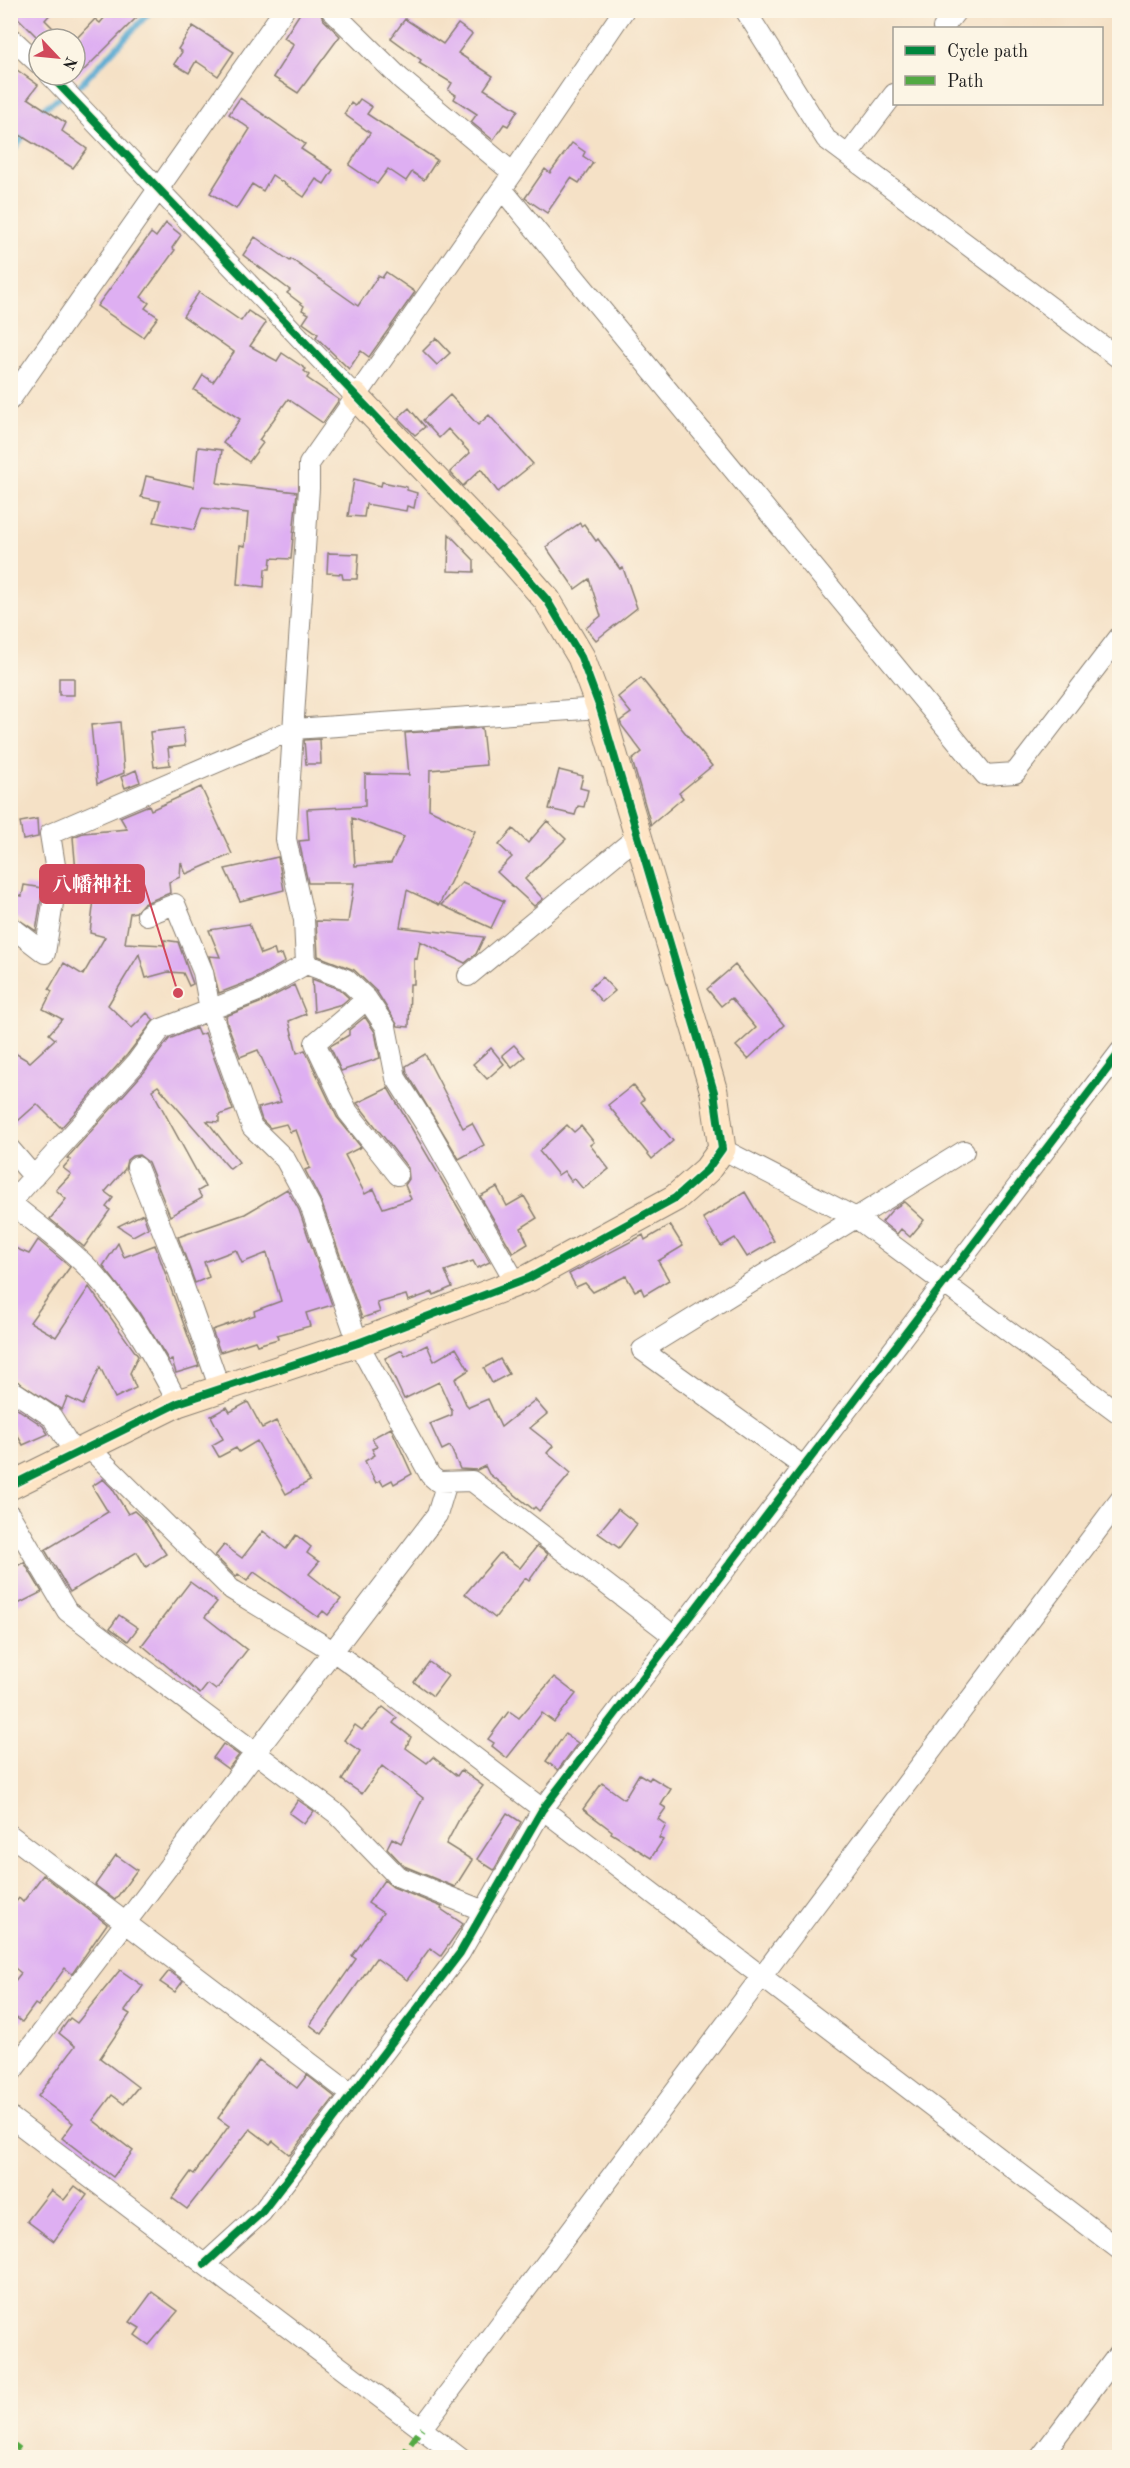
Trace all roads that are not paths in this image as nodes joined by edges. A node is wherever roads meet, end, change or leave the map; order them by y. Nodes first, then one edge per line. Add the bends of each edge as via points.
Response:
1 (284, 10) edge
2 (331, 10) edge
3 (624, 10) edge
4 (745, 10) edge
5 (957, 10) edge
6 (945, 27) edge
7 (10, 37) edge
8 (27, 53) edge
9 (63, 87) edge
10 (893, 95) edge
11 (848, 155) junction
12 (513, 173) junction
13 (159, 187) junction
14 (502, 189) junction
15 (1119, 359) edge
16 (356, 397) junction
17 (10, 400) edge
18 (1119, 636) edge
19 (600, 708) junction
20 (294, 729) junction
21 (638, 836) junction
22 (147, 915) dead end
23 (10, 926) edge
24 (306, 964) junction
25 (468, 976) dead end
26 (367, 999) junction
27 (210, 1010) junction
28 (1119, 1052) edge
29 (10, 1149) edge
30 (722, 1149) junction
31 (964, 1151) dead end
32 (136, 1167) dead end
33 (398, 1175) dead end
34 (34, 1178) junction
35 (11, 1203) edge
36 (856, 1218) junction
37 (944, 1282) junction
38 (516, 1283) junction
39 (358, 1343) junction
40 (10, 1389) edge
41 (220, 1389) junction
42 (178, 1403) junction
43 (1119, 1414) edge
44 (82, 1450) junction
45 (804, 1467) junction
46 (447, 1482) junction
47 (10, 1486) edge
48 (1119, 1500) edge
49 (10, 1515) edge
50 (675, 1637) junction
51 (333, 1651) junction
52 (255, 1753) junction
53 (542, 1810) junction
54 (10, 1835) edge
55 (484, 1911) junction
56 (126, 1923) junction
57 (761, 1977) junction
58 (10, 2074) edge
59 (351, 2094) junction
60 (13, 2125) edge
61 (1119, 2250) edge
62 (205, 2265) junction
63 (1119, 2352) edge
64 (422, 2428) junction
65 (460, 2457) edge
66 (1040, 2457) edge

1 - 13 street
2 - 12 street via 401,79
3 - 12 street
4 - 11 street via 826,139
5 - 6 street
7 - 8 street
9 - 13 street
10 - 11 street
11 - 15 street
12 - 14 street
13 - 16 street
13 - 17 street
14 - 16 street
14 - 18 street via 985,775 1015,773
16 - 19 street via 547,600 581,657
16 - 20 street via 309,464
19 - 20 street
19 - 21 street
20 - 23 street via 50,834 57,878 45,953
20 - 24 street via 286,839 304,920
21 - 25 street
21 - 30 street via 714,1092
22 - 27 street via 175,904 203,972
24 - 26 street via 346,979
24 - 27 street via 258,991
26 - 33 street via 315,1043 348,1112
26 - 38 street via 386,1027 396,1078
27 - 34 street via 161,1029 136,1063
27 - 39 street via 252,1127 285,1159 310,1205
28 - 37 street
29 - 34 street
30 - 36 street
30 - 38 street via 707,1170 675,1198
31 - 36 street
32 - 41 street
34 - 35 street
35 - 42 street via 90,1270 114,1298 153,1353
36 - 37 street
36 - 45 street via 642,1350
37 - 43 street
37 - 45 street
38 - 39 street
39 - 41 street
39 - 46 street via 430,1475 438,1482
40 - 44 street via 51,1417
41 - 42 street
42 - 44 street
44 - 47 street
44 - 51 street via 231,1588
45 - 50 street
46 - 50 street via 472,1481
46 - 51 street via 437,1515
48 - 57 street
49 - 52 street via 67,1611
50 - 53 street
51 - 52 street
51 - 53 street
52 - 55 street via 337,1815 397,1876
52 - 56 street
53 - 55 street
53 - 57 street
54 - 56 street
55 - 59 street via 460,1953
56 - 58 street
56 - 59 street
57 - 61 street
57 - 64 street
59 - 62 street via 261,2212
60 - 62 street
62 - 64 street
63 - 66 street
64 - 65 street

